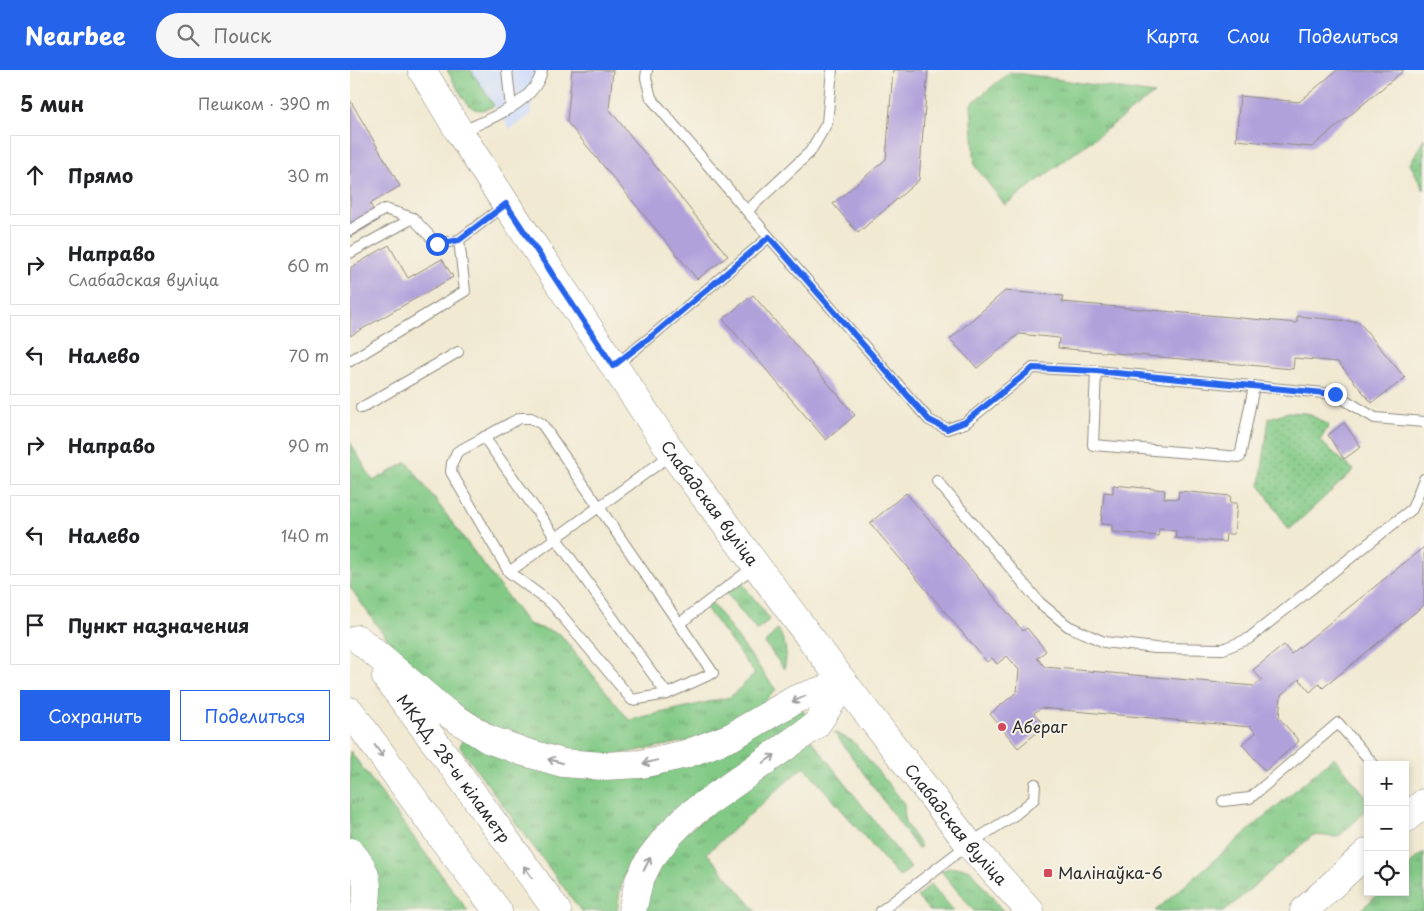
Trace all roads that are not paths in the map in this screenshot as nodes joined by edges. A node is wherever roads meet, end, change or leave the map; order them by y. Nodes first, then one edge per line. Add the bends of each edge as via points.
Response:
1 (422, 70) edge
2 (507, 70) edge
3 (542, 70) edge
4 (647, 70) edge
5 (832, 70) edge
6 (511, 108) junction
7 (460, 132) junction
8 (506, 204) junction
9 (747, 211) junction
10 (413, 218) junction
11 (350, 230) edge
12 (769, 237) junction
13 (459, 240) junction
14 (350, 253) edge
15 (458, 352) dead end
16 (350, 361) edge
17 (613, 366) junction
18 (1096, 371) junction
19 (1254, 386) junction
20 (361, 408) dead end
21 (1424, 422) edge
22 (484, 437) junction
23 (672, 454) junction
24 (1424, 479) edge
25 (937, 481) dead end
26 (600, 506) junction
27 (556, 538) junction
28 (756, 566) junction
29 (509, 572) junction
30 (680, 623) junction
31 (354, 633) edge
32 (844, 683) junction
33 (667, 694) junction
34 (350, 711) edge
35 (1371, 761) edge
36 (1035, 784) dead end
37 (1223, 801) dead end
38 (969, 844) junction
39 (350, 852) edge
40 (1364, 856) edge
41 (1023, 909) edge
42 (364, 911) edge
43 (498, 911) edge
44 (557, 911) edge
45 (632, 911) edge
46 (880, 911) edge
47 (1304, 911) edge

1 - 7 main road, Слабадская вуліца
2 - 6 lane
3 - 6 lane via 530,94
4 - 9 lane via 652,98
5 - 9 lane via 827,123 810,152
6 - 7 lane
7 - 8 main road, Слабадская вуліца
8 - 13 lane
8 - 17 main road, Слабадская вуліца
9 - 12 lane
10 - 11 lane via 385,209
10 - 13 lane via 437,244
10 - 14 lane
12 - 17 lane
12 - 18 lane via 929,420 947,429 965,422 1033,368
13 - 16 lane via 465,292
15 - 20 lane
17 - 23 main road, Слабадская вуліца
18 - 19 lane
18 - 19 lane via 1093,445 1240,457
19 - 21 lane via 1335,394 1375,418
22 - 26 lane via 520,418 531,418 542,424
22 - 27 lane
22 - 29 lane via 457,452 451,472
23 - 26 lane
23 - 28 main road, Слабадская вуліца
24 - 25 lane via 1412,509 1248,639 1223,649 1154,648 1104,642 1068,626 1040,603
26 - 27 lane
26 - 30 lane
27 - 29 lane
27 - 33 lane
28 - 30 lane
28 - 32 main road, Слабадская вуліца
29 - 33 lane via 552,604 632,700
30 - 33 lane via 714,673
32 -> 31 main road via 796,699 731,737 686,754 641,764 563,763 488,739 444,711
44 -> 31 main road, МКАД, 28-ы кіламетр
32 - 38 main road, Слабадская вуліца
45 -> 32 main road via 646,866 668,836 688,816 816,725
34 -> 43 main road
35 - 37 lane via 1338,723 1250,798
36 - 38 lane via 1034,799
38 - 41 main road, Слабадская вуліца
38 - 46 lane
39 - 42 main road via 360,862 366,876 368,892
40 - 47 main road

